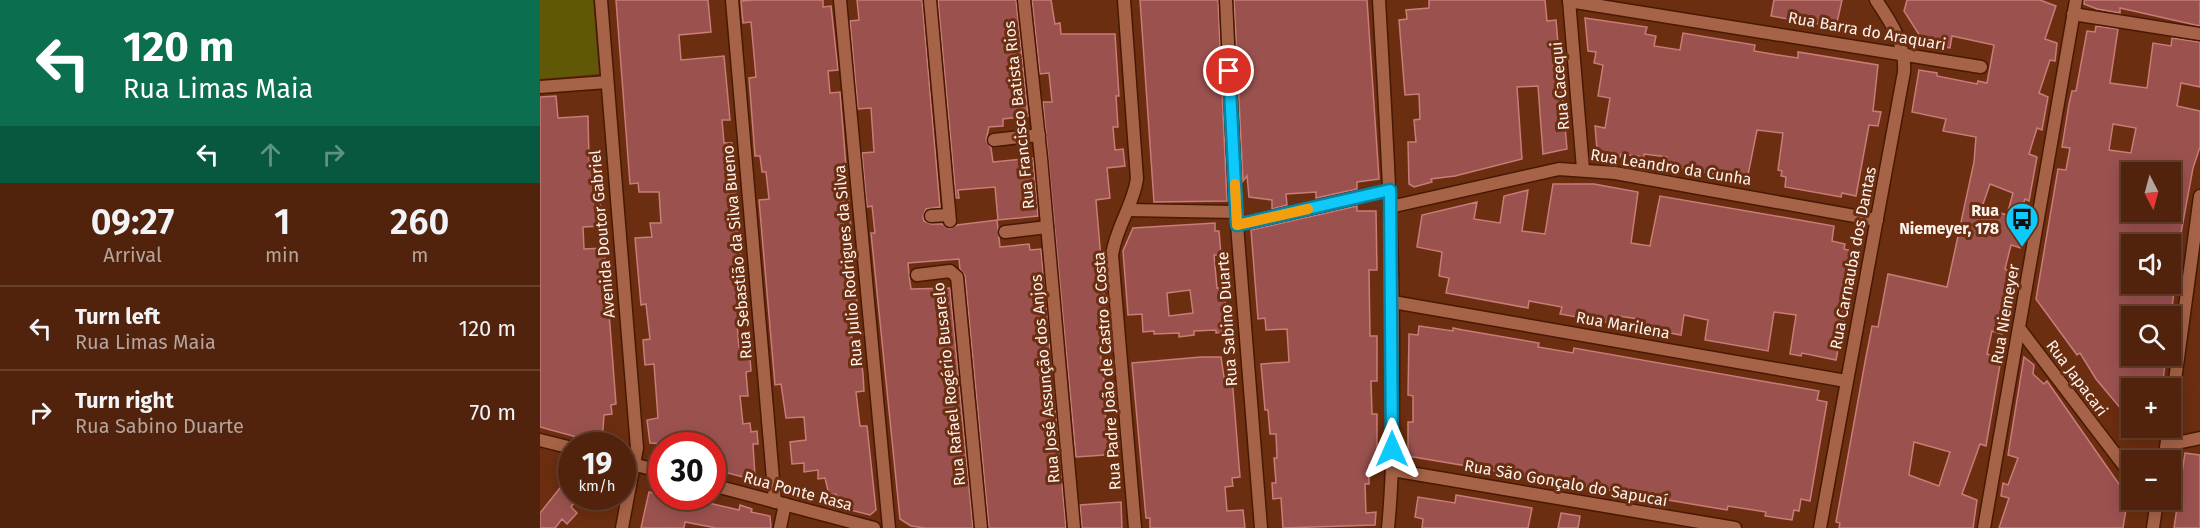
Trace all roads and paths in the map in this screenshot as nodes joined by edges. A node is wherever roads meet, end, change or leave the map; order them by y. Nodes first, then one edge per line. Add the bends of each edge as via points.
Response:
1 (601, 0) edge
2 (732, 0) edge
3 (840, 0) edge
4 (930, 0) edge
5 (1024, 0) edge
6 (1124, 0) edge
7 (1226, 0) edge
8 (1379, 0) edge
9 (1569, 0) edge
10 (1876, 0) edge
11 (2076, 0) edge
12 (2073, 14) junction
13 (2200, 34) edge
14 (1904, 54) junction
15 (1981, 67) dead end
16 (607, 82) junction
17 (540, 87) edge
18 (1039, 135) junction
19 (994, 140) dead end
20 (1583, 169) junction
21 (1390, 190) junction
22 (2200, 196) edge
23 (1390, 207) junction
24 (1128, 210) junction
25 (931, 216) dead end
26 (1236, 218) junction
27 (1877, 220) junction
28 (1047, 228) junction
29 (1005, 231) dead end
30 (2195, 274) edge
31 (917, 275) dead end
32 (1393, 302) junction
33 (2019, 328) junction
34 (2177, 378) edge
35 (1846, 381) junction
36 (636, 432) edge
37 (2168, 438) edge
38 (2200, 438) edge
39 (540, 440) edge
40 (558, 444) edge
41 (2167, 446) junction
42 (2166, 450) edge
43 (2121, 462) edge
44 (1392, 470) junction
45 (726, 489) edge
46 (780, 503) junction
47 (624, 510) edge
48 (2154, 510) edge
49 (622, 528) edge
50 (780, 528) edge
51 (874, 528) edge
52 (889, 528) edge
53 (981, 528) edge
54 (1074, 528) edge
55 (1135, 528) edge
56 (1261, 528) edge
57 (1388, 528) edge
58 (1735, 528) edge
59 (1820, 528) edge
60 (1984, 528) edge
61 (2153, 528) edge

1 - 16 street, Avenida Doutor Gabriel
2 - 46 street, Rua Sebastião da Silva Bueno
3 - 52 street, Rua Julio Rodrigues da Silva
4 - 25 street via 949,218
5 - 18 street, Rua Francisco Batista Rios
6 - 24 street, Rua Padre João de Castro e Costa via 1137,178
7 - 26 street, Rua Sabino Duarte
8 - 21 street
9 - 14 street, Rua Barra do Araquari
9 - 20 street, Rua Cacequi
10 - 14 street, Rua Carnauba dos Dantas
11 - 12 street, Rua Niemeyer
12 - 13 street
12 - 33 street, Rua Niemeyer
14 - 15 street, Rua Barra do Araquari
14 - 27 street, Rua Carnauba dos Dantas
16 - 17 street
16 - 36 street, Avenida Doutor Gabriel
18 - 19 street
18 - 28 street, Rua Francisco Batista Rios
20 - 23 street, Rua Leandro da Cunha via 1558,169
20 - 27 street, Rua Leandro da Cunha
21 - 23 street
21 - 26 street
22 - 30 street
23 - 32 street
24 - 26 street
24 - 55 street, Rua Padre João de Castro e Costa via 1114,238 1112,255
26 - 56 street, Rua Sabino Duarte
27 - 35 street, Rua Carnauba dos Dantas
28 - 29 street
28 - 54 street, Rua José Assunção dos Anjos
30 - 34 street
31 - 53 street, Rua Rafael Rogério Busarelo via 950,271 957,277
32 - 35 street, Rua Marilena
32 - 44 street
33 - 43 street, Rua Japacari
33 - 60 street, Rua Niemeyer
35 - 59 street, Rua Carnauba dos Dantas
37 - 41 street
38 - 41 street
39 - 40 street
41 - 42 street
44 - 57 street
44 - 58 street, Rua São Gonçalo do Sapucaí
45 - 46 street, Rua Ponte Rasa
46 - 50 street, Rua Sebastião da Silva Bueno
46 - 51 street, Rua Ponte Rasa
47 - 49 street, Avenida Doutor Gabriel
48 - 61 street

